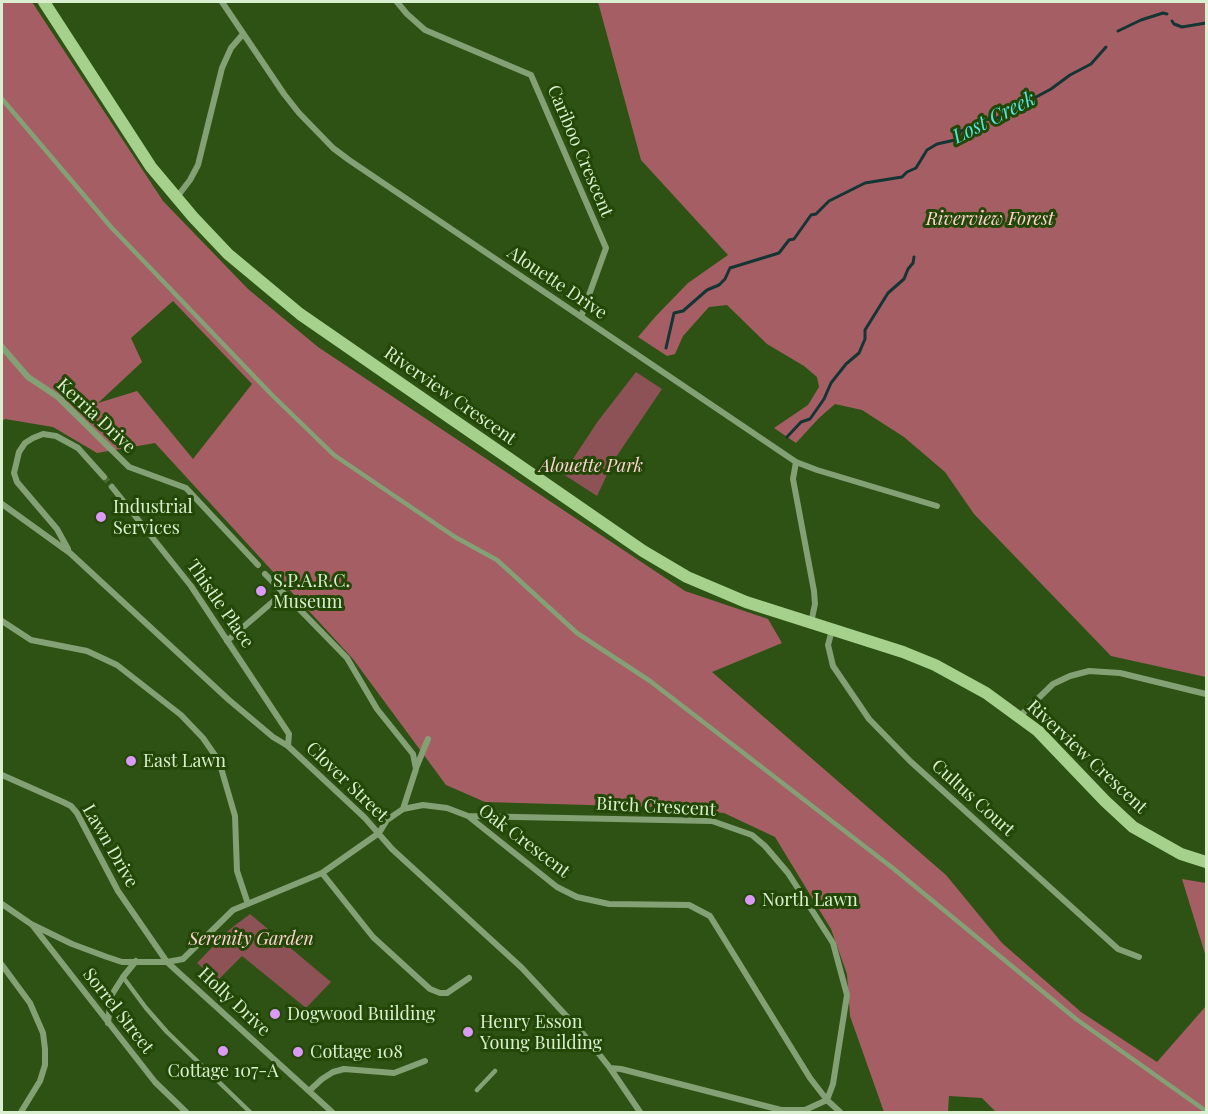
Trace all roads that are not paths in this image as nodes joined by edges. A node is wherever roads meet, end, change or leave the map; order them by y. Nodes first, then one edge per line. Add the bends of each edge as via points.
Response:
1 (44, 2) edge
2 (222, 2) edge
3 (397, 2) edge
4 (243, 34) junction
5 (2, 99) edge
6 (177, 197) junction
7 (581, 317) junction
8 (2, 347) edge
9 (796, 462) junction
10 (104, 477) tunnel mouth
11 (112, 487) tunnel mouth
12 (2, 504) edge
13 (937, 506) dead end
14 (70, 553) junction
15 (258, 566) dead end
16 (266, 574) dead end
17 (283, 593) junction
18 (2, 621) edge
19 (811, 623) junction
20 (832, 629) junction
21 (227, 641) junction
22 (1206, 693) edge
23 (1020, 716) junction
24 (428, 739) dead end
25 (288, 746) junction
26 (416, 769) junction
27 (2, 775) edge
28 (403, 809) junction
29 (468, 816) junction
30 (379, 833) junction
31 (1206, 862) edge
32 (322, 873) junction
33 (2, 904) edge
34 (248, 904) junction
35 (30, 924) junction
36 (1139, 957) dead end
37 (136, 961) junction
38 (167, 962) junction
39 (2, 964) edge
40 (123, 977) junction
41 (470, 978) dead end
42 (108, 1023) junction
43 (425, 1061) dead end
44 (610, 1068) junction
45 (495, 1071) dead end
46 (477, 1090) dead end
47 (309, 1091) junction
48 (827, 1100) junction
49 (1206, 1111) edge
50 (21, 1113) edge
51 (186, 1113) edge
52 (250, 1113) edge
53 (332, 1113) edge
54 (640, 1113) edge
55 (840, 1113) edge

1 - 6 street, Riverview Crescent via 151,167
2 - 4 street, Alouette Drive
3 - 7 street, Cariboo Crescent via 425,30 531,75 606,248
4 - 6 street via 222,68 198,165
4 - 7 street, Alouette Drive via 299,113 333,148
5 - 49 lane via 111,227 334,455 455,537 498,560 577,633 650,681 885,862 1076,1019
6 - 19 street, Riverview Crescent via 228,254 300,314 643,551 724,594
7 - 9 street, Alouette Drive
8 - 15 street, Kerria Drive via 27,377 58,397 129,467 186,488
9 - 13 street, Alouette Drive
9 - 19 street via 793,478 814,591
10 - 14 street via 78,448 56,436 44,434 33,438 19,452 14,473 17,482 57,529
11 - 21 street, Thistle Place via 183,576
12 - 14 street, Clover Street
14 - 25 street, Clover Street via 229,700
16 - 17 street
17 - 21 street
17 - 26 street via 348,658 377,709 413,754
18 - 34 street via 31,640 87,651 117,665 181,715 203,738 219,761 235,816 237,871
19 - 20 street, Riverview Crescent
20 - 23 street, Riverview Crescent via 935,665
20 - 36 street, Cultus Court via 828,645 833,666 875,725 1118,950
21 - 25 street, Thistle Place via 289,734
22 - 23 street via 1120,673 1089,671 1053,684
23 - 31 street, Riverview Crescent via 1134,827 1181,854
24 - 26 street
25 - 30 street, Clover Street
26 - 28 street
27 - 38 street, Lawn Drive via 71,806 118,891
28 - 29 street, Oak Crescent via 423,805
28 - 30 street via 387,820
29 - 48 street, Oak Crescent via 557,887 577,897 609,904 689,905 710,916
29 - 48 street, Birch Crescent via 712,821 752,835 788,873 833,943 847,995
30 - 32 street
30 - 44 street, Clover Street via 522,968
32 - 34 street
32 - 41 street via 373,937 430,989 447,993
33 - 35 street
34 - 38 street via 233,910 183,959
35 - 37 street via 107,957
35 - 42 street, Sorrel Street
37 - 38 street
37 - 40 street
38 - 47 street, Holly Drive
39 - 50 street via 30,1003 43,1033 45,1065 40,1082
40 - 42 street via 111,996
40 - 52 lane via 167,1032
42 - 51 street, Sorrel Street via 155,1082
43 - 47 street via 394,1073 344,1069 333,1072
44 - 48 street via 782,1110 806,1110
44 - 54 street, Clover Street
45 - 46 lane
47 - 53 street, Holly Drive
48 - 55 street, Oak Crescent

